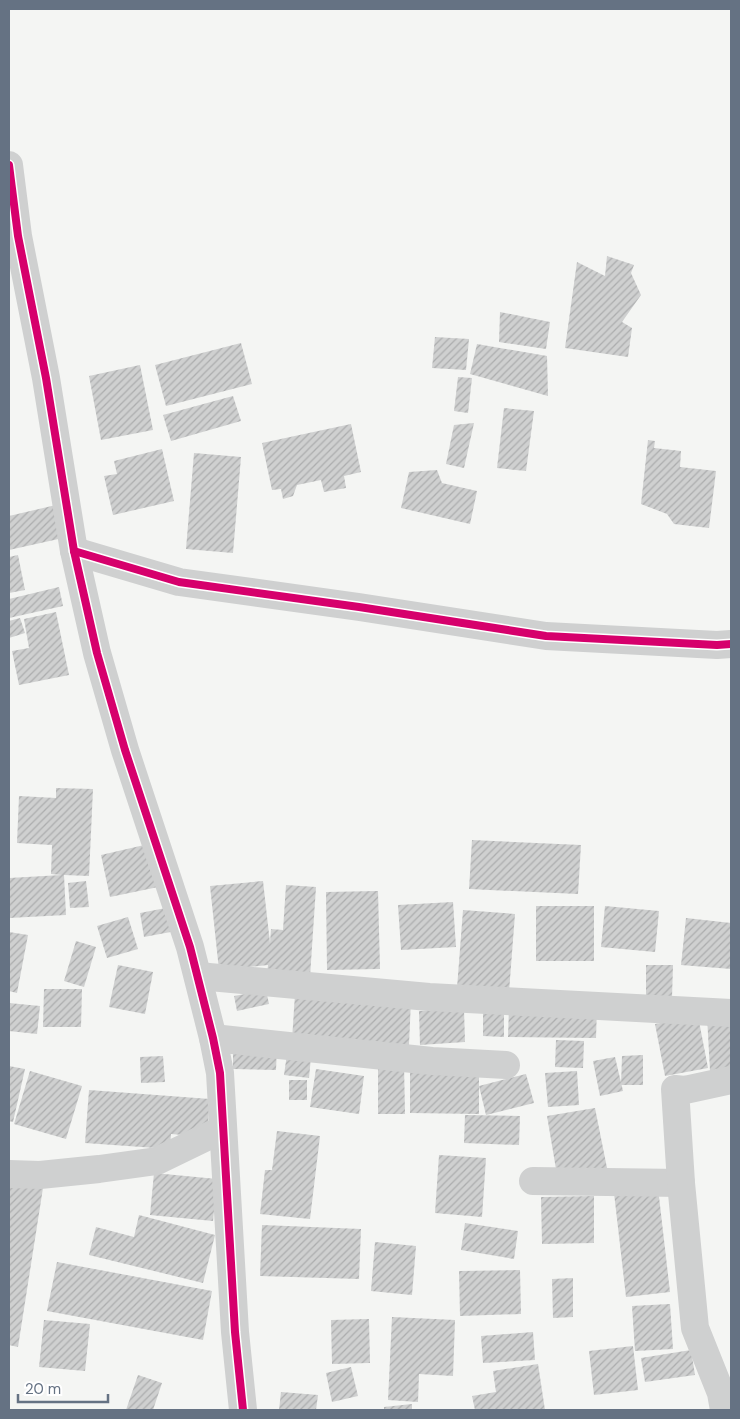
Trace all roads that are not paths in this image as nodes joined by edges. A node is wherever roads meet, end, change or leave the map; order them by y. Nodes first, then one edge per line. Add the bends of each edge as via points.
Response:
1 (9, 165) edge
2 (74, 551) junction
3 (731, 644) edge
4 (198, 976) junction
5 (731, 1013) edge
6 (212, 1038) junction
7 (506, 1066) dead end
8 (731, 1080) edge
9 (223, 1130) junction
10 (9, 1174) edge
11 (533, 1181) dead end
12 (680, 1183) junction
13 (243, 1410) edge
14 (724, 1410) edge

1 - 2 street via 18,236 46,378
2 - 3 street via 179,582 546,636
2 - 4 street via 97,653
4 - 5 street via 429,997
4 - 6 street
6 - 7 street via 432,1062
6 - 9 street via 220,1073
8 - 12 street via 685,1090 675,1089
9 - 10 street via 157,1162 40,1175
9 - 13 street
11 - 12 street
12 - 14 street via 695,1328 721,1393

